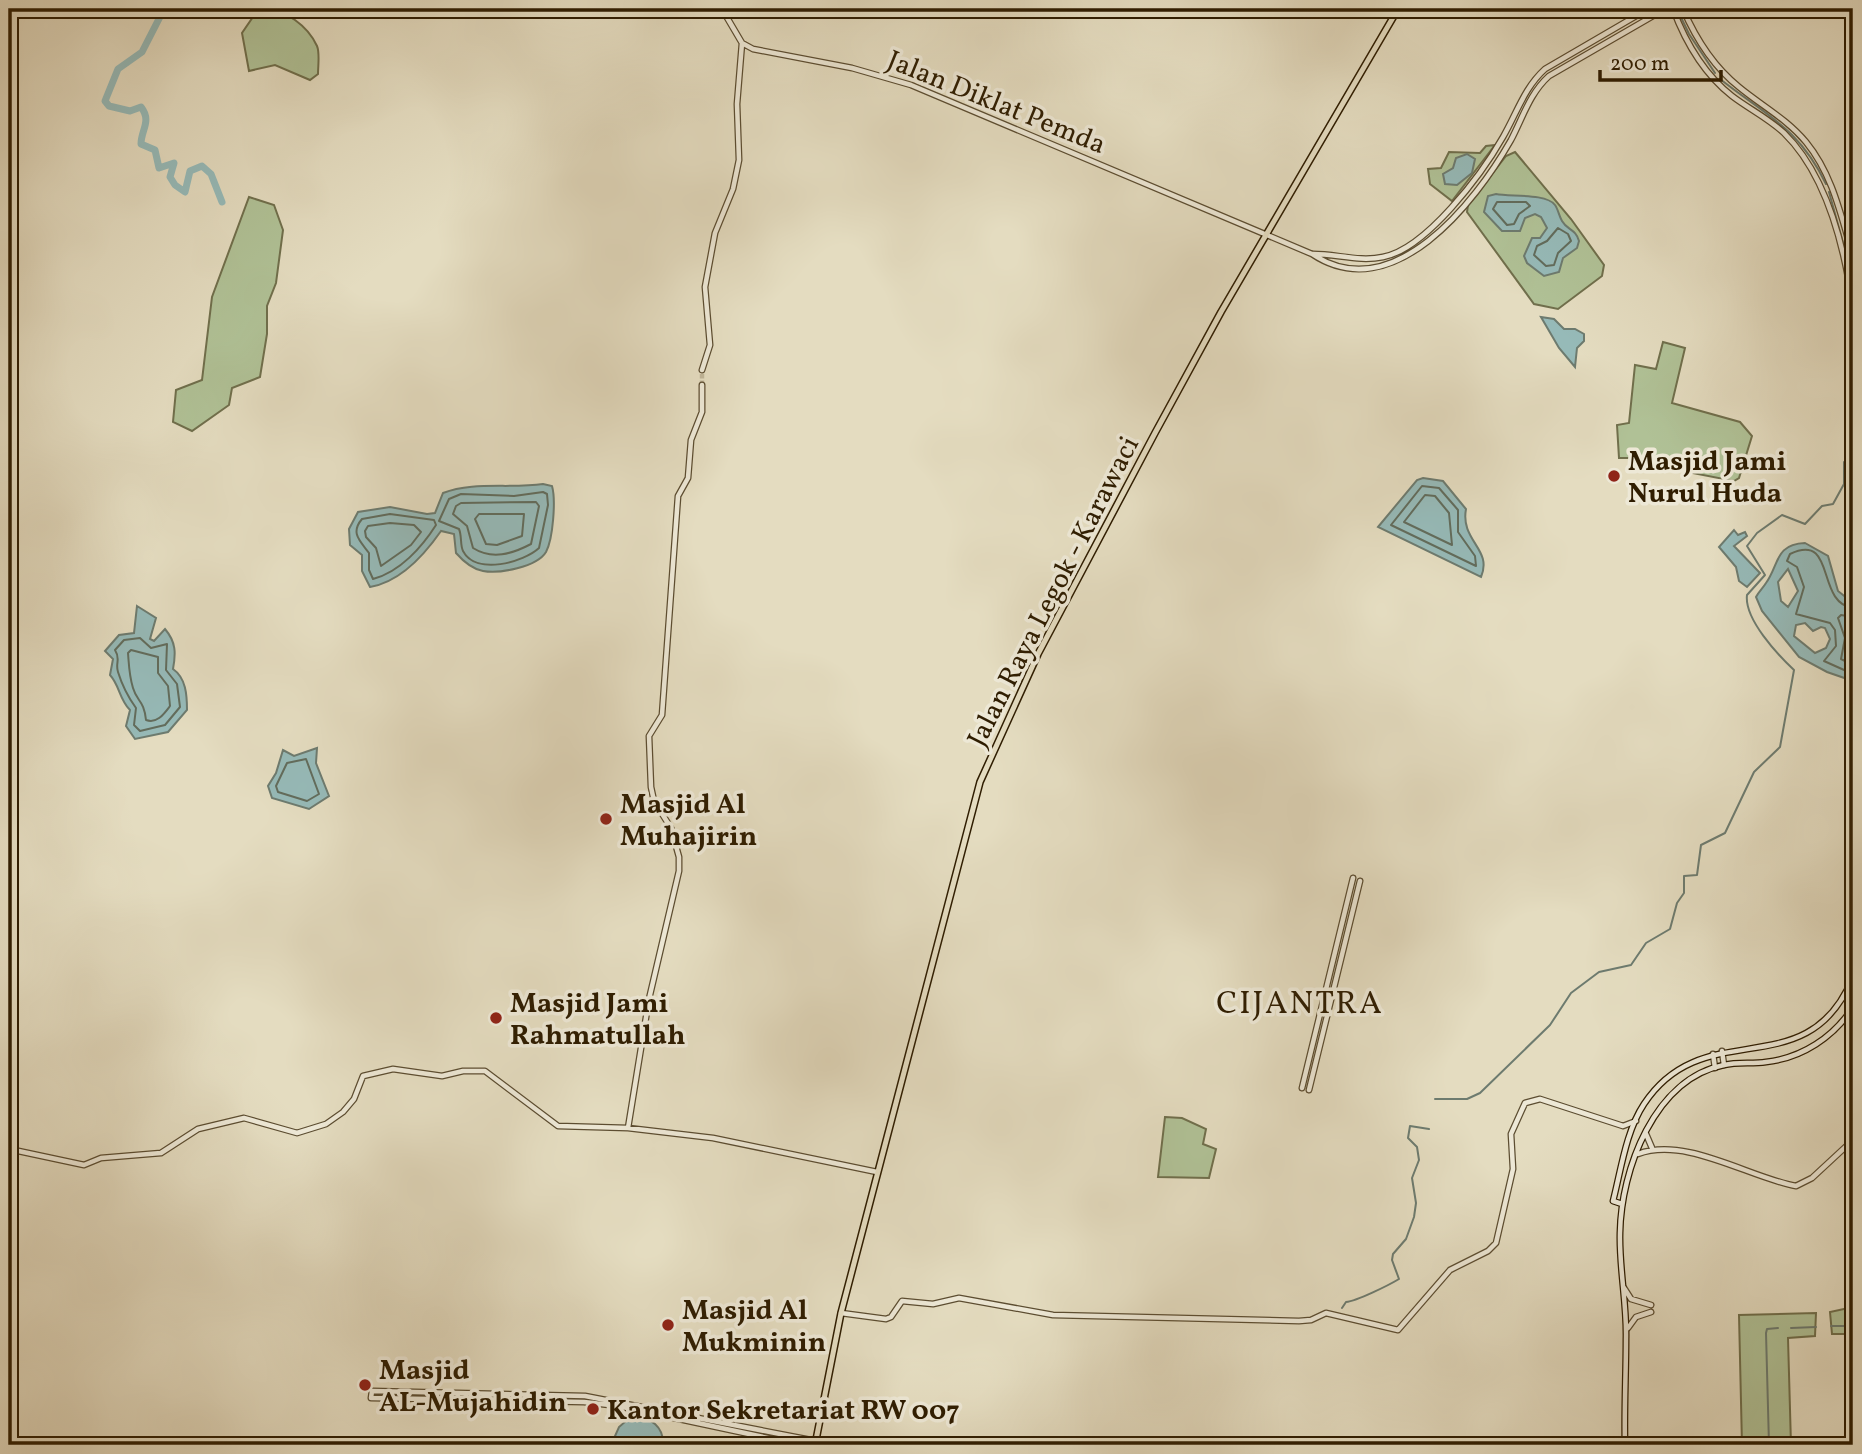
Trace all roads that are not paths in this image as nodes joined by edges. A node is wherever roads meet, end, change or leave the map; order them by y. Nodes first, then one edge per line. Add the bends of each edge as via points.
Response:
1 (722, 9) edge
2 (1398, 9) edge
3 (1648, 9) edge
4 (1665, 9) edge
5 (1673, 9) edge
6 (1683, 9) edge
7 (741, 43) junction
8 (1827, 187) junction
9 (1266, 235) junction
10 (1312, 254) junction
11 (1853, 256) edge
12 (1383, 257) junction
13 (1384, 265) junction
14 (1853, 308) edge
15 (702, 370) tunnel mouth
16 (702, 384) tunnel mouth
17 (1353, 878) dead end
18 (1360, 881) dead end
19 (1333, 960) junction
20 (1340, 961) junction
21 (1853, 977) edge
22 (1853, 1007) edge
23 (1315, 1034) junction
24 (1322, 1036) junction
25 (1722, 1051) junction
26 (1713, 1054) junction
27 (1724, 1065) junction
28 (1715, 1068) junction
29 (1302, 1088) dead end
30 (1309, 1090) dead end
31 (1636, 1121) junction
32 (1623, 1126) junction
33 (628, 1128) junction
34 (1646, 1134) junction
35 (1630, 1137) junction
36 (1853, 1140) edge
37 (1653, 1148) junction
38 (9, 1149) edge
39 (1638, 1154) junction
40 (877, 1172) junction
41 (1622, 1204) junction
42 (1625, 1287) junction
43 (1651, 1305) dead end
44 (1651, 1312) dead end
45 (841, 1313) junction
46 (1626, 1335) junction
47 (371, 1394) dead end
48 (766, 1433) junction
49 (816, 1443) edge
50 (801, 1445) edge
51 (1625, 1445) edge

1 - 7 street
2 - 9 main road, Jalan Raya Legok - Karawaci
3 - 12 street via 1533,80 1478,176 1427,232 1408,247
4 - 13 street via 1549,76 1532,96 1510,141 1466,200 1422,247
5 - 8 street via 1686,39 1712,76 1783,132
6 - 8 street via 1704,50 1720,69 1789,123 1815,153
7 - 9 street, Jalan Diklat Pemda via 753,50 860,70 932,93
7 - 15 street via 739,160 715,233 705,288 710,345
8 - 11 street
8 - 14 street
9 - 10 street, Jalan Diklat Pemda
9 - 40 main road, Jalan Raya Legok - Karawaci via 1154,433 1038,654 980,782
10 - 12 street
10 - 13 street via 1335,265
12 - 13 street
16 - 33 street via 702,412 693,431 685,484 677,502 662,715 648,740 652,794 671,828 680,857 679,871 649,999
17 - 19 street
18 - 20 street
19 - 20 street
19 - 23 street
20 - 24 street
21 - 25 street via 1836,1009 1805,1035 1773,1047
22 - 27 street via 1830,1034 1787,1058
23 - 24 street
23 - 29 street
24 - 30 street
25 - 26 street
25 - 27 street
26 - 28 street
26 - 31 street via 1671,1074 1643,1105
27 - 28 street
28 - 34 street via 1693,1077 1666,1098
31 - 32 street
31 - 35 street
32 - 35 street
32 - 45 street via 1540,1099 1525,1103 1511,1134 1513,1169 1494,1246 1450,1270 1398,1330 1326,1313 1296,1321 1051,1315 953,1298 933,1304 902,1301 886,1319
33 - 38 street via 558,1126 485,1071 442,1076 393,1069 363,1076 354,1099 342,1112 326,1124 298,1133 244,1118 198,1129 161,1153 101,1158 84,1165
33 - 40 street via 737,1142
34 - 37 street
34 - 39 street
35 - 41 street via 1612,1201
36 - 37 street via 1812,1178 1796,1186 1721,1160
37 - 39 street
39 - 41 street
40 - 45 main road, Jalan Raya Legok - Karawaci
41 - 42 street
42 - 43 street via 1631,1299
42 - 46 street
44 - 46 street via 1632,1320
45 - 49 main road, Jalan Raya Legok - Karawaci
46 - 51 street
47 - 48 street via 584,1402
48 - 49 street
48 - 50 street

